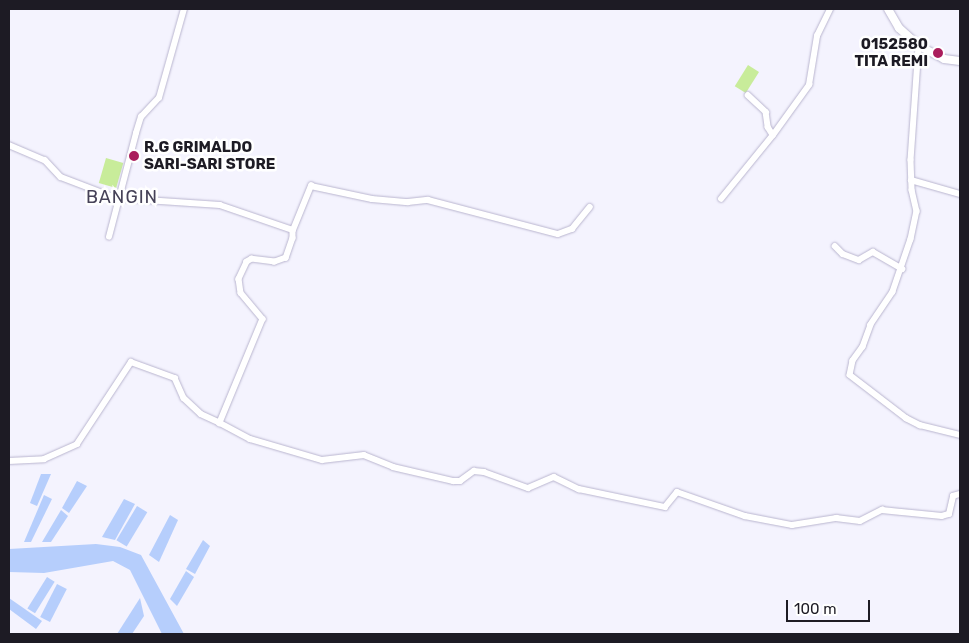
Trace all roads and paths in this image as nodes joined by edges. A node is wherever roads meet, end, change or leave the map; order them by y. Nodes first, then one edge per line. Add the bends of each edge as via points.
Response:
1 (184, 9) edge
2 (830, 9) edge
3 (888, 9) edge
4 (920, 46) junction
5 (960, 61) edge
6 (748, 95) dead end
7 (773, 135) junction
8 (9, 145) edge
9 (911, 180) junction
10 (960, 194) edge
11 (122, 198) junction
12 (722, 199) dead end
13 (590, 207) dead end
14 (293, 230) junction
15 (109, 237) dead end
16 (835, 246) dead end
17 (902, 269) junction
18 (220, 423) junction
19 (960, 435) edge
20 (9, 461) edge
21 (960, 494) edge

1 - 11 street via 160,98 141,117 136,132
2 - 7 street via 817,36 809,85
3 - 4 street via 900,28
4 - 5 street via 944,58
4 - 9 street
6 - 7 street via 766,112
7 - 12 street
8 - 11 street via 45,160 61,177 102,194
9 - 10 street
9 - 17 street via 916,210
11 - 14 street via 220,205
11 - 15 street
13 - 14 street via 572,229 558,234 428,200 372,199 311,186
14 - 18 street via 286,258 275,262 252,259 247,262 239,279 241,293 263,319
16 - 17 street via 843,254 859,260 873,252
17 - 19 street via 893,292 853,361 850,375 906,418
18 - 20 street via 201,414 184,398 175,378 131,362 77,444 44,460
18 - 21 street via 250,439 322,460 364,455 394,467 453,481 460,481 474,471 528,488 554,477 579,489 665,507 677,492 745,516 792,525 836,518 860,521 882,510 942,516 949,514 952,496

